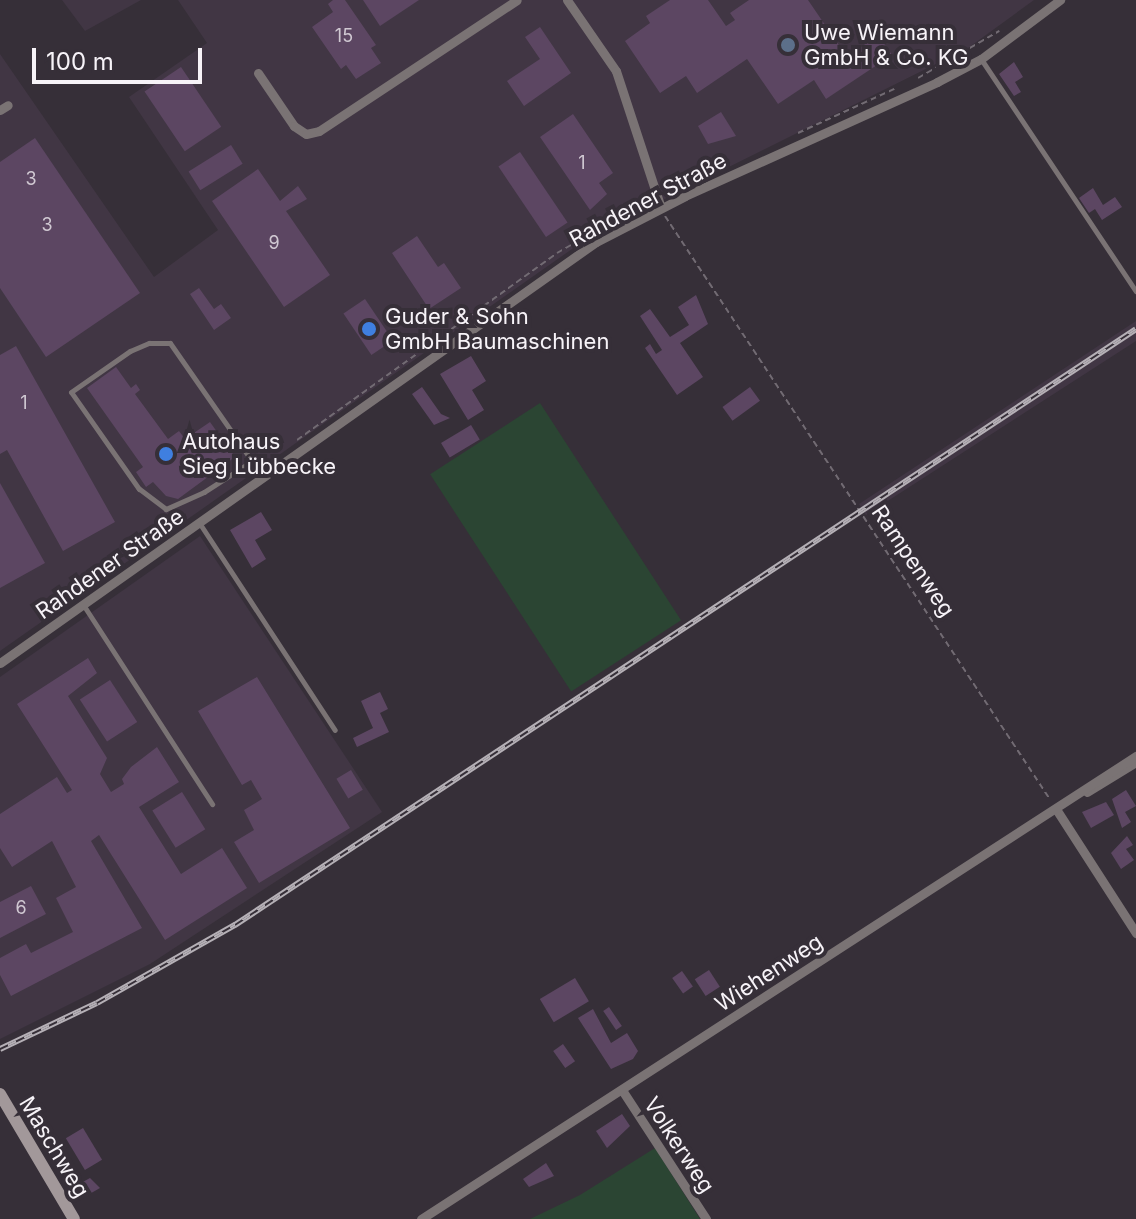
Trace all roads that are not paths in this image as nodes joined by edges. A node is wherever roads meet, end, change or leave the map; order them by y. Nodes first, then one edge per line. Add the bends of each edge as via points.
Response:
1 (517, 0) edge
2 (567, 0) edge
3 (1060, 0) edge
4 (981, 59) junction
5 (258, 73) dead end
6 (661, 208) junction
7 (1136, 291) edge
8 (252, 461) junction
9 (263, 477) junction
10 (199, 523) junction
11 (84, 606) junction
12 (0, 663) edge
13 (335, 730) dead end
14 (1136, 759) edge
15 (212, 804) dead end
16 (1056, 809) junction
17 (1136, 933) edge
18 (622, 1090) junction
19 (0, 1094) edge
20 (74, 1219) edge
21 (421, 1219) edge
22 (706, 1219) edge

1 - 5 street via 319,131 306,134 294,126
2 - 6 street via 616,71
3 - 4 street, Rahdener Straße
4 - 6 street, Rahdener Straße
4 - 7 lane
6 - 9 street, Rahdener Straße via 596,242
8 - 8 lane via 170,343 149,343 130,351 71,392 139,489 166,509
8 - 9 lane
9 - 10 street, Rahdener Straße
10 - 11 street, Rahdener Straße
10 - 13 lane
11 - 12 street, Rahdener Straße
11 - 15 lane
14 - 16 street, Wiehenweg via 1104,786
16 - 17 street
16 - 18 street, Wiehenweg
18 - 21 street, Wiehenweg
18 - 22 street, Volkerweg
19 - 20 street, Maschweg

